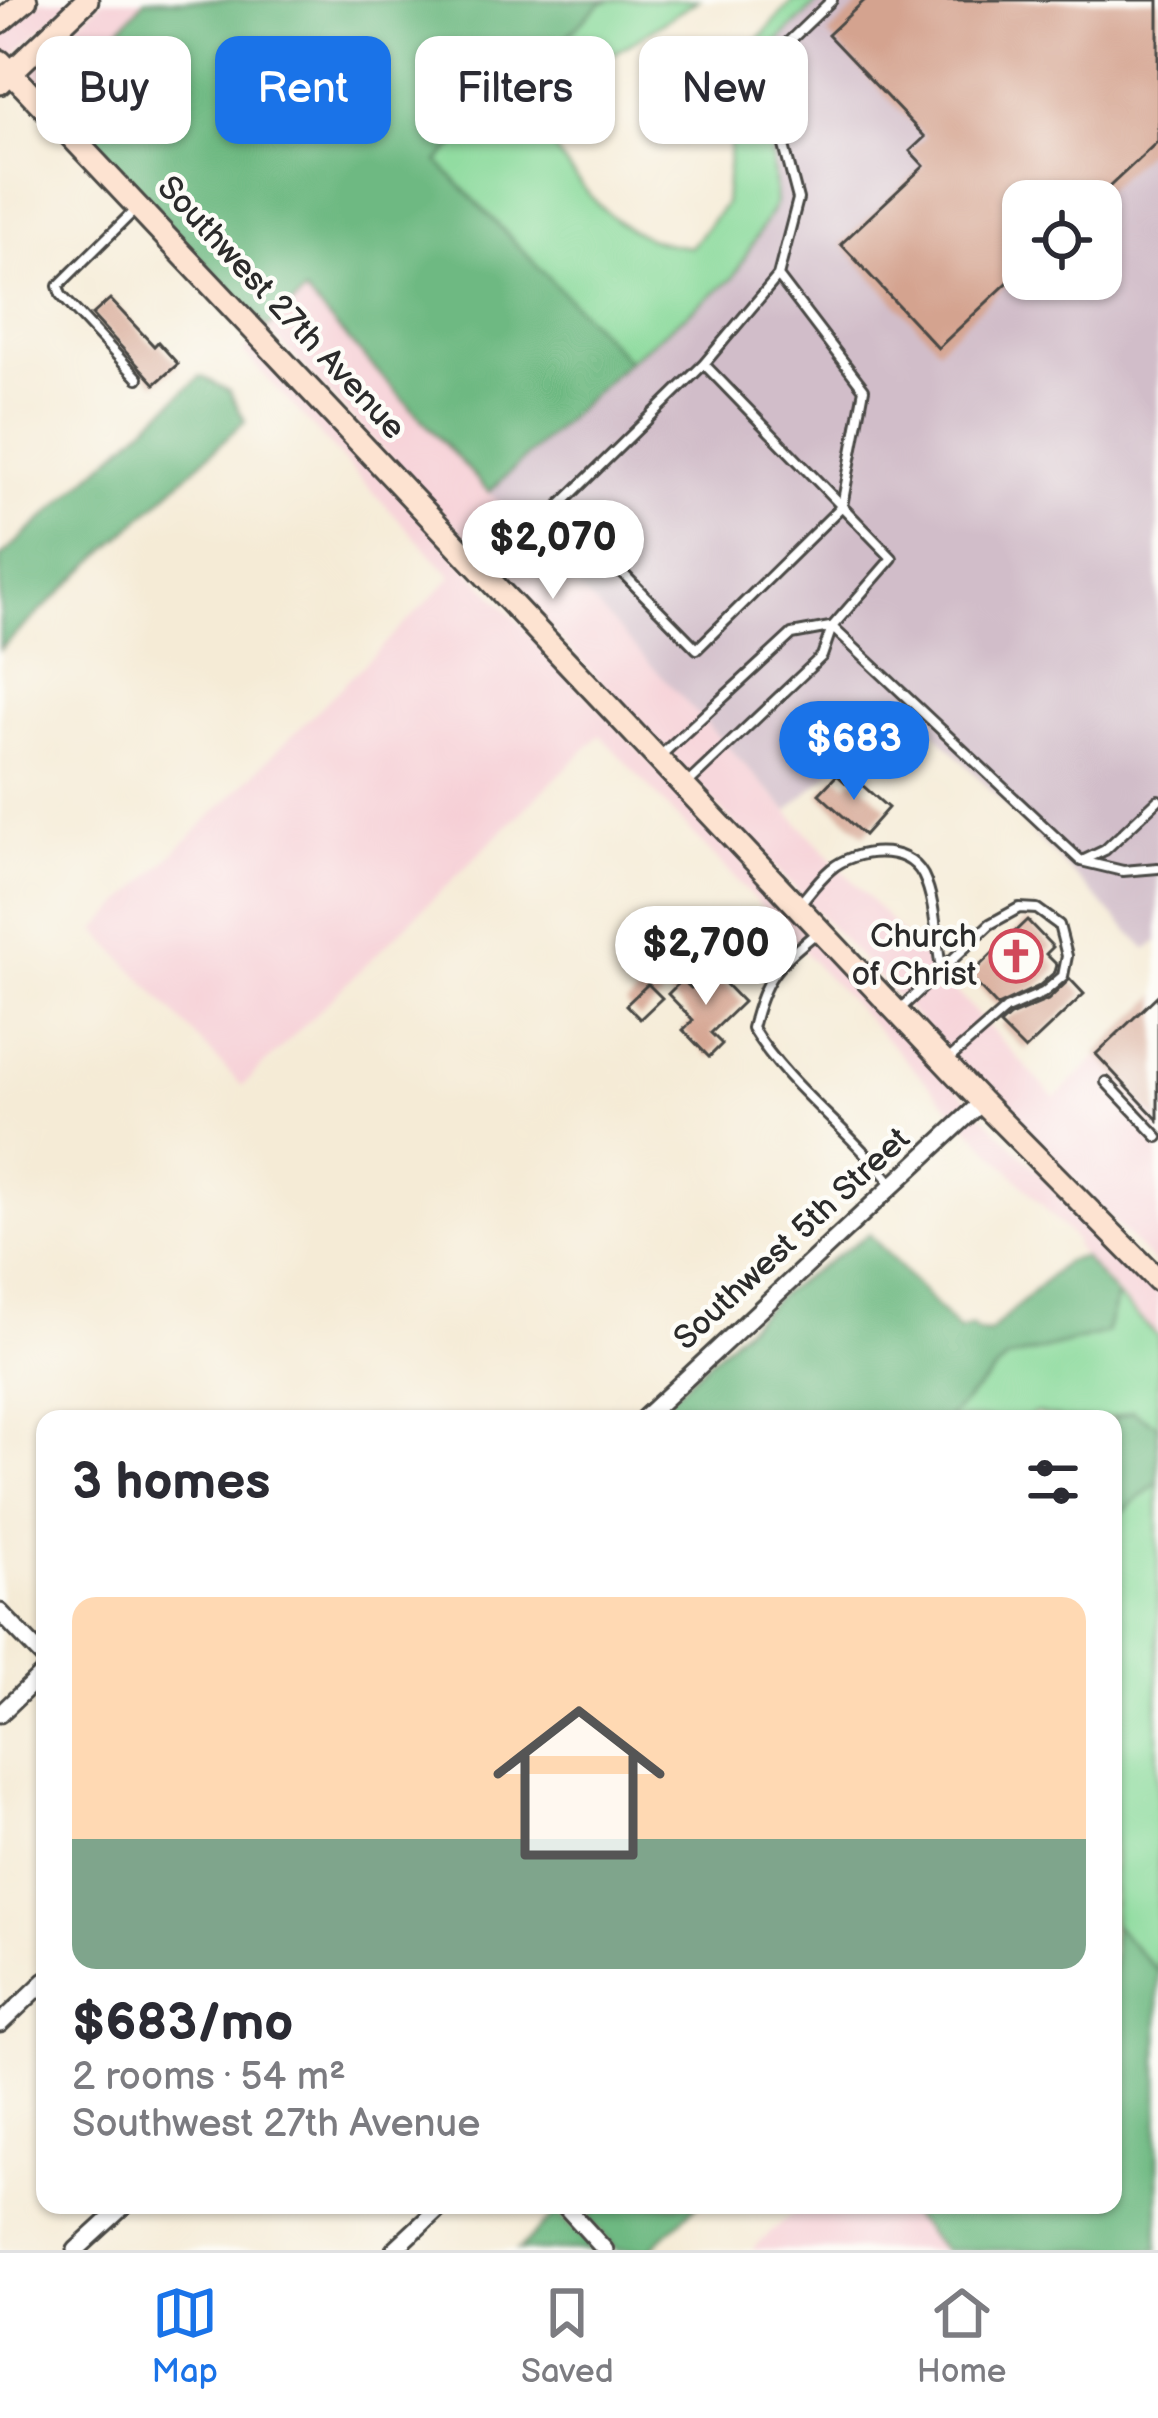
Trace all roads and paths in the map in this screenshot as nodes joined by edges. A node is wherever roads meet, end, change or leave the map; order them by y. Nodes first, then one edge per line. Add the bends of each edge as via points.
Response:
1 (26, 0) edge
2 (87, 0) edge
3 (832, 0) edge
4 (0, 22) edge
5 (4, 72) edge
6 (139, 206) junction
7 (778, 275) junction
8 (704, 364) junction
9 (138, 378) dead end
10 (842, 506) junction
11 (832, 627) junction
12 (660, 757) junction
13 (686, 785) junction
14 (1158, 800) edge
15 (1081, 861) junction
16 (1158, 868) edge
17 (799, 905) junction
18 (821, 929) junction
19 (941, 970) junction
20 (898, 1011) junction
21 (945, 1062) junction
22 (1106, 1082) dead end
23 (982, 1102) junction
24 (1158, 1137) edge
25 (892, 1186) junction
26 (1158, 1280) edge
27 (654, 1410) edge
28 (0, 1612) edge
29 (36, 1650) edge
30 (36, 1680) edge
31 (0, 1714) edge
32 (36, 1990) edge
33 (0, 2024) edge
34 (115, 2214) edge
35 (432, 2214) edge
36 (572, 2214) edge
37 (76, 2250) edge
38 (394, 2250) edge
39 (605, 2250) edge

1 - 4 main road
2 - 5 main road
3 - 7 lane via 777,52 767,81 798,199
5 - 6 main road, Southwest 27th Avenue
6 - 9 lane via 58,286
6 - 12 main road, Southwest 27th Avenue
7 - 8 lane
7 - 10 lane via 863,388
8 - 10 lane
8 - 10 lane via 558,507 697,649
10 - 11 lane via 892,558
11 - 12 lane via 792,634
11 - 13 lane via 822,656
11 - 15 lane
12 - 13 main road, Southwest 27th Avenue
13 - 17 main road, Southwest 27th Avenue
14 - 15 lane via 1105,850
15 - 16 lane via 1124,872
17 - 18 main road, Southwest 27th Avenue
17 - 19 lane via 851,857 910,858 930,898
18 - 20 main road, Southwest 27th Avenue
18 - 25 lane via 761,990 752,1028
19 - 20 lane
19 - 21 lane via 1019,908 1037,909 1059,925 1067,956 1063,976 1006,1010
20 - 21 main road, Southwest 27th Avenue
21 - 23 main road, Southwest 27th Avenue
22 - 24 lane
23 - 25 street, Southwest 5th Street
23 - 26 main road, Southwest 27th Avenue
25 - 27 street, Southwest 5th Street
28 - 29 street
30 - 31 street
32 - 33 street
34 - 37 street
35 - 38 street
36 - 39 street

